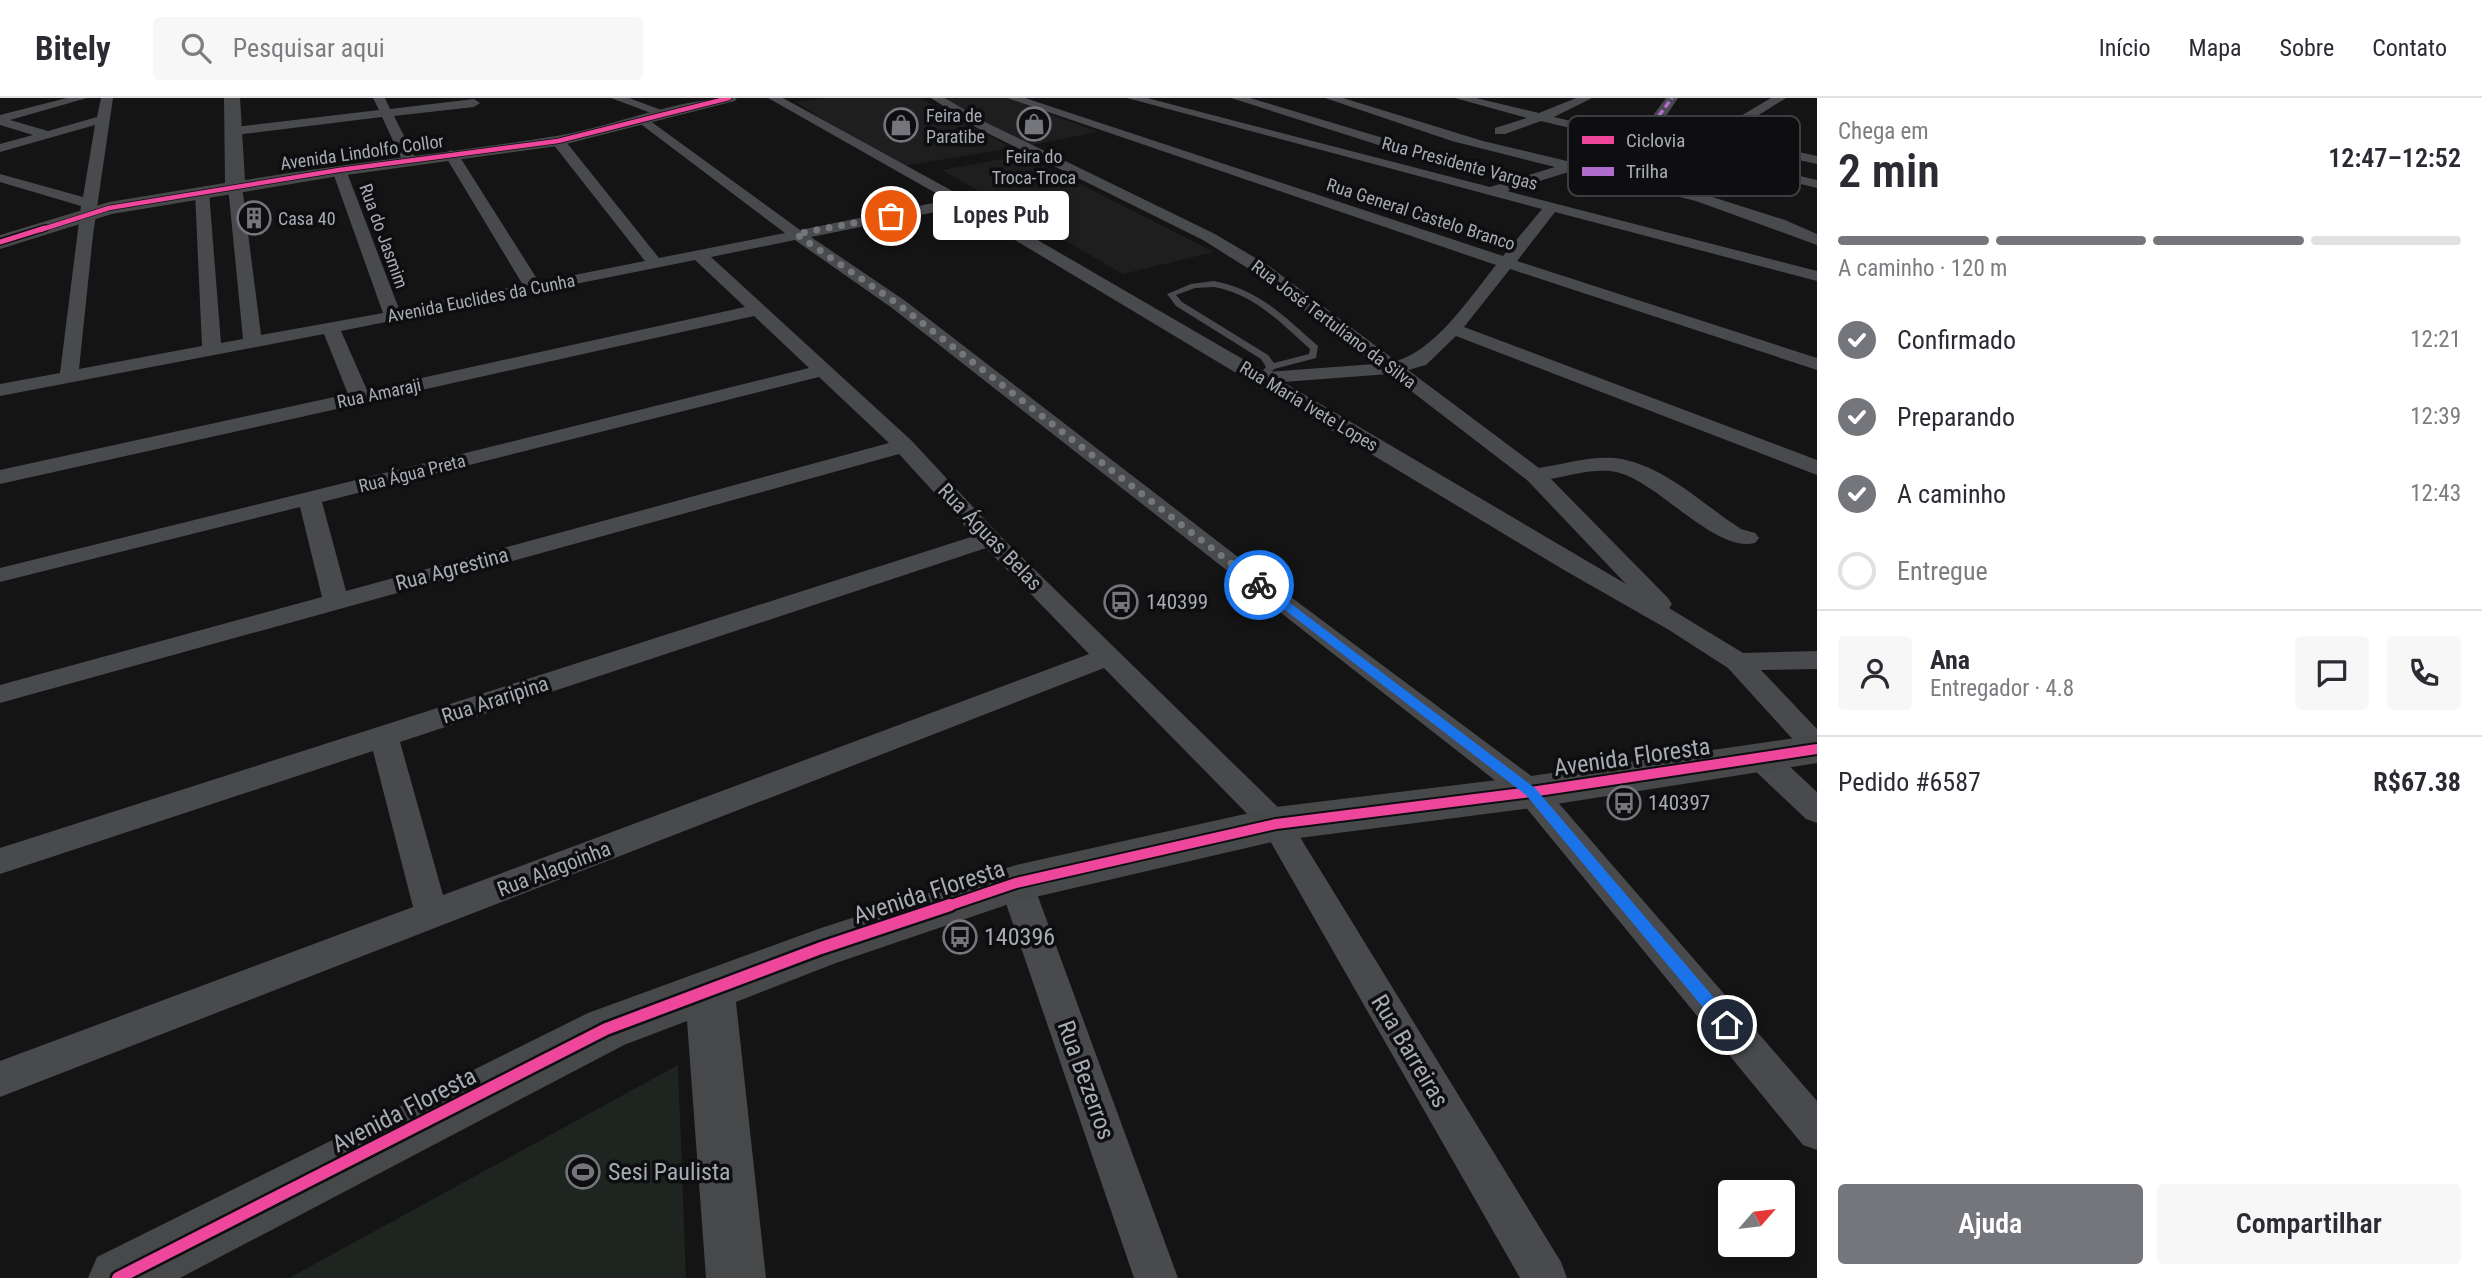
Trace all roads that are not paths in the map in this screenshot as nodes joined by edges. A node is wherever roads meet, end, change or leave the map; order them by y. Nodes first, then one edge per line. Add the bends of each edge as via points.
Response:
1 (82, 98) edge
2 (107, 98) edge
3 (232, 98) edge
4 (379, 98) edge
5 (617, 98) edge
6 (729, 98) edge
7 (774, 98) edge
8 (937, 98) edge
9 (1013, 98) edge
10 (1133, 98) edge
11 (1237, 98) edge
12 (1331, 98) edge
13 (1586, 98) edge
14 (1672, 98) edge
15 (1780, 98) edge
16 (1469, 99) edge
17 (474, 103) dead end
18 (385, 113) junction
19 (663, 113) junction
20 (1658, 116) edge
21 (1750, 116) edge
22 (1539, 117) junction
23 (0, 120) edge
24 (101, 120) junction
25 (642, 120) junction
26 (1568, 124) edge
27 (235, 131) junction
28 (47, 134) junction
29 (1527, 140) dead end
30 (558, 141) junction
31 (86, 144) junction
32 (0, 148) edge
33 (451, 154) junction
34 (1434, 159) dead end
35 (409, 160) junction
36 (1568, 166) edge
37 (1568, 167) edge
38 (339, 170) junction
39 (1469, 170) dead end
40 (0, 178) edge
41 (1512, 185) junction
42 (235, 186) junction
43 (1491, 191) junction
44 (202, 192) junction
45 (1690, 196) edge
46 (962, 202) junction
47 (1552, 208) junction
48 (87, 209) junction
49 (796, 234) junction
50 (1817, 240) edge
51 (0, 242) edge
52 (699, 255) junction
53 (655, 262) junction
54 (1507, 262) junction
55 (1817, 276) edge
56 (534, 288) junction
57 (759, 309) junction
58 (393, 316) junction
59 (330, 327) junction
60 (1453, 329) junction
61 (252, 341) junction
62 (212, 349) junction
63 (1817, 364) edge
64 (1394, 368) junction
65 (825, 370) junction
66 (1267, 372) junction
67 (69, 376) junction
68 (0, 390) edge
69 (360, 398) junction
70 (904, 446) junction
71 (1817, 468) edge
72 (1535, 475) junction
73 (0, 477) edge
74 (309, 499) junction
75 (1747, 538) dead end
76 (990, 539) junction
77 (0, 575) edge
78 (336, 600) junction
79 (1678, 624) junction
80 (1107, 657) junction
81 (1817, 660) edge
82 (1738, 662) junction
83 (0, 694) edge
84 (384, 736) junction
85 (1817, 748) edge
86 (1760, 758) junction
87 (1531, 792) junction
88 (1817, 811) edge
89 (1276, 824) junction
90 (0, 861) edge
91 (1016, 883) junction
92 (432, 916) junction
93 (710, 991) junction
94 (0, 1079) edge
95 (1817, 1131) edge
96 (118, 1278) edge
97 (736, 1278) edge
98 (1156, 1278) edge
99 (1545, 1278) edge

1 - 23 street
2 - 24 street
3 - 27 street
4 - 18 street
5 - 19 street
6 - 19 street, Avenida Lindolfo Collor
7 - 46 street, Rua Maria Ivete Lopes
8 - 64 street, Rua José Tertuliano da Silva via 983,126 1230,249
9 - 54 street, Rua General Castelo Branco
10 - 43 street, Rua Presidente Vargas
11 - 34 street
12 - 36 street via 1460,139
13 - 22 street
14 - 20 street
15 - 21 street
16 - 22 street
17 - 18 street
18 - 27 street
18 - 35 street
19 - 25 street, Avenida Lindolfo Collor
22 - 26 street
22 - 29 street via 1500,131
23 - 28 street
24 - 28 street
24 - 31 street
25 - 30 street, Avenida Lindolfo Collor
25 - 49 street
27 - 42 street
28 - 31 street
28 - 32 street
30 - 33 street, Avenida Lindolfo Collor
30 - 53 street
31 - 48 street
33 - 35 street, Avenida Lindolfo Collor
33 - 56 street
35 - 38 street, Avenida Lindolfo Collor
37 - 41 street
38 - 42 street, Avenida Lindolfo Collor
38 - 58 street, Rua do Jasmim
39 - 41 street
40 - 48 street
41 - 43 street
42 - 44 street, Avenida Lindolfo Collor
42 - 61 street
43 - 47 street, Rua Presidente Vargas
44 - 48 street, Avenida Lindolfo Collor
44 - 62 street
45 - 50 street
46 - 49 street, Avenida Euclides da Cunha
46 - 66 street, Rua Maria Ivete Lopes
47 - 54 street
47 - 55 street, Rua Presidente Vargas
48 - 51 street, Avenida Lindolfo Collor
48 - 67 street
49 - 52 street, Avenida Euclides da Cunha
49 - 87 street via 898,304
52 - 53 street, Avenida Euclides da Cunha
52 - 57 street, Rua Águas Belas
53 - 56 street, Avenida Euclides da Cunha
54 - 60 street
54 - 63 street, Rua General Castelo Branco
56 - 58 street, Avenida Euclides da Cunha
57 - 65 street, Rua Águas Belas
57 - 69 street, Rua Amaraji
58 - 59 street, Avenida Euclides da Cunha
59 - 61 street, Avenida Euclides da Cunha
59 - 69 street
60 - 64 street via 1419,361
60 - 71 street
61 - 62 street, Avenida Euclides da Cunha
62 - 67 street, Avenida Euclides da Cunha
64 - 66 street
64 - 72 street, Rua José Tertuliano da Silva
65 - 70 street, Rua Águas Belas
65 - 74 street, Rua Água Preta
66 - 66 lane via 1265,357 1171,294 1215,282 1228,284 1246,292 1315,348 1313,356
66 - 79 street, Rua Maria Ivete Lopes via 1573,565
67 - 68 street, Avenida Euclides da Cunha
69 - 73 street, Rua Amaraji
70 - 76 street, Rua Águas Belas
70 - 78 street, Rua Agrestina
72 - 75 street via 1620,466
72 - 79 street, Rua José Tertuliano da Silva
74 - 77 street, Rua Água Preta
74 - 78 street
76 - 80 street, Rua Águas Belas
76 - 84 street, Rua Araripina
78 - 83 street, Rua Agrestina
79 - 82 street, Rua Maria Ivete Lopes
80 - 89 street, Rua Águas Belas
80 - 92 street, Rua Alagoinha
81 - 82 street
82 - 85 street, Rua Maria Ivete Lopes
84 - 90 street, Rua Araripina
84 - 92 street
85 - 86 street, Avenida Floresta
86 - 87 street, Avenida Floresta
86 - 88 street
87 - 89 street, Avenida Floresta
87 - 95 street
89 - 91 street, Avenida Floresta
89 - 99 street, Rua Barreiras
91 - 93 street, Avenida Floresta via 821,948
91 - 98 street, Rua Bezerros
92 - 94 street, Rua Alagoinha
93 - 96 street, Avenida Floresta via 606,1029
93 - 97 street

